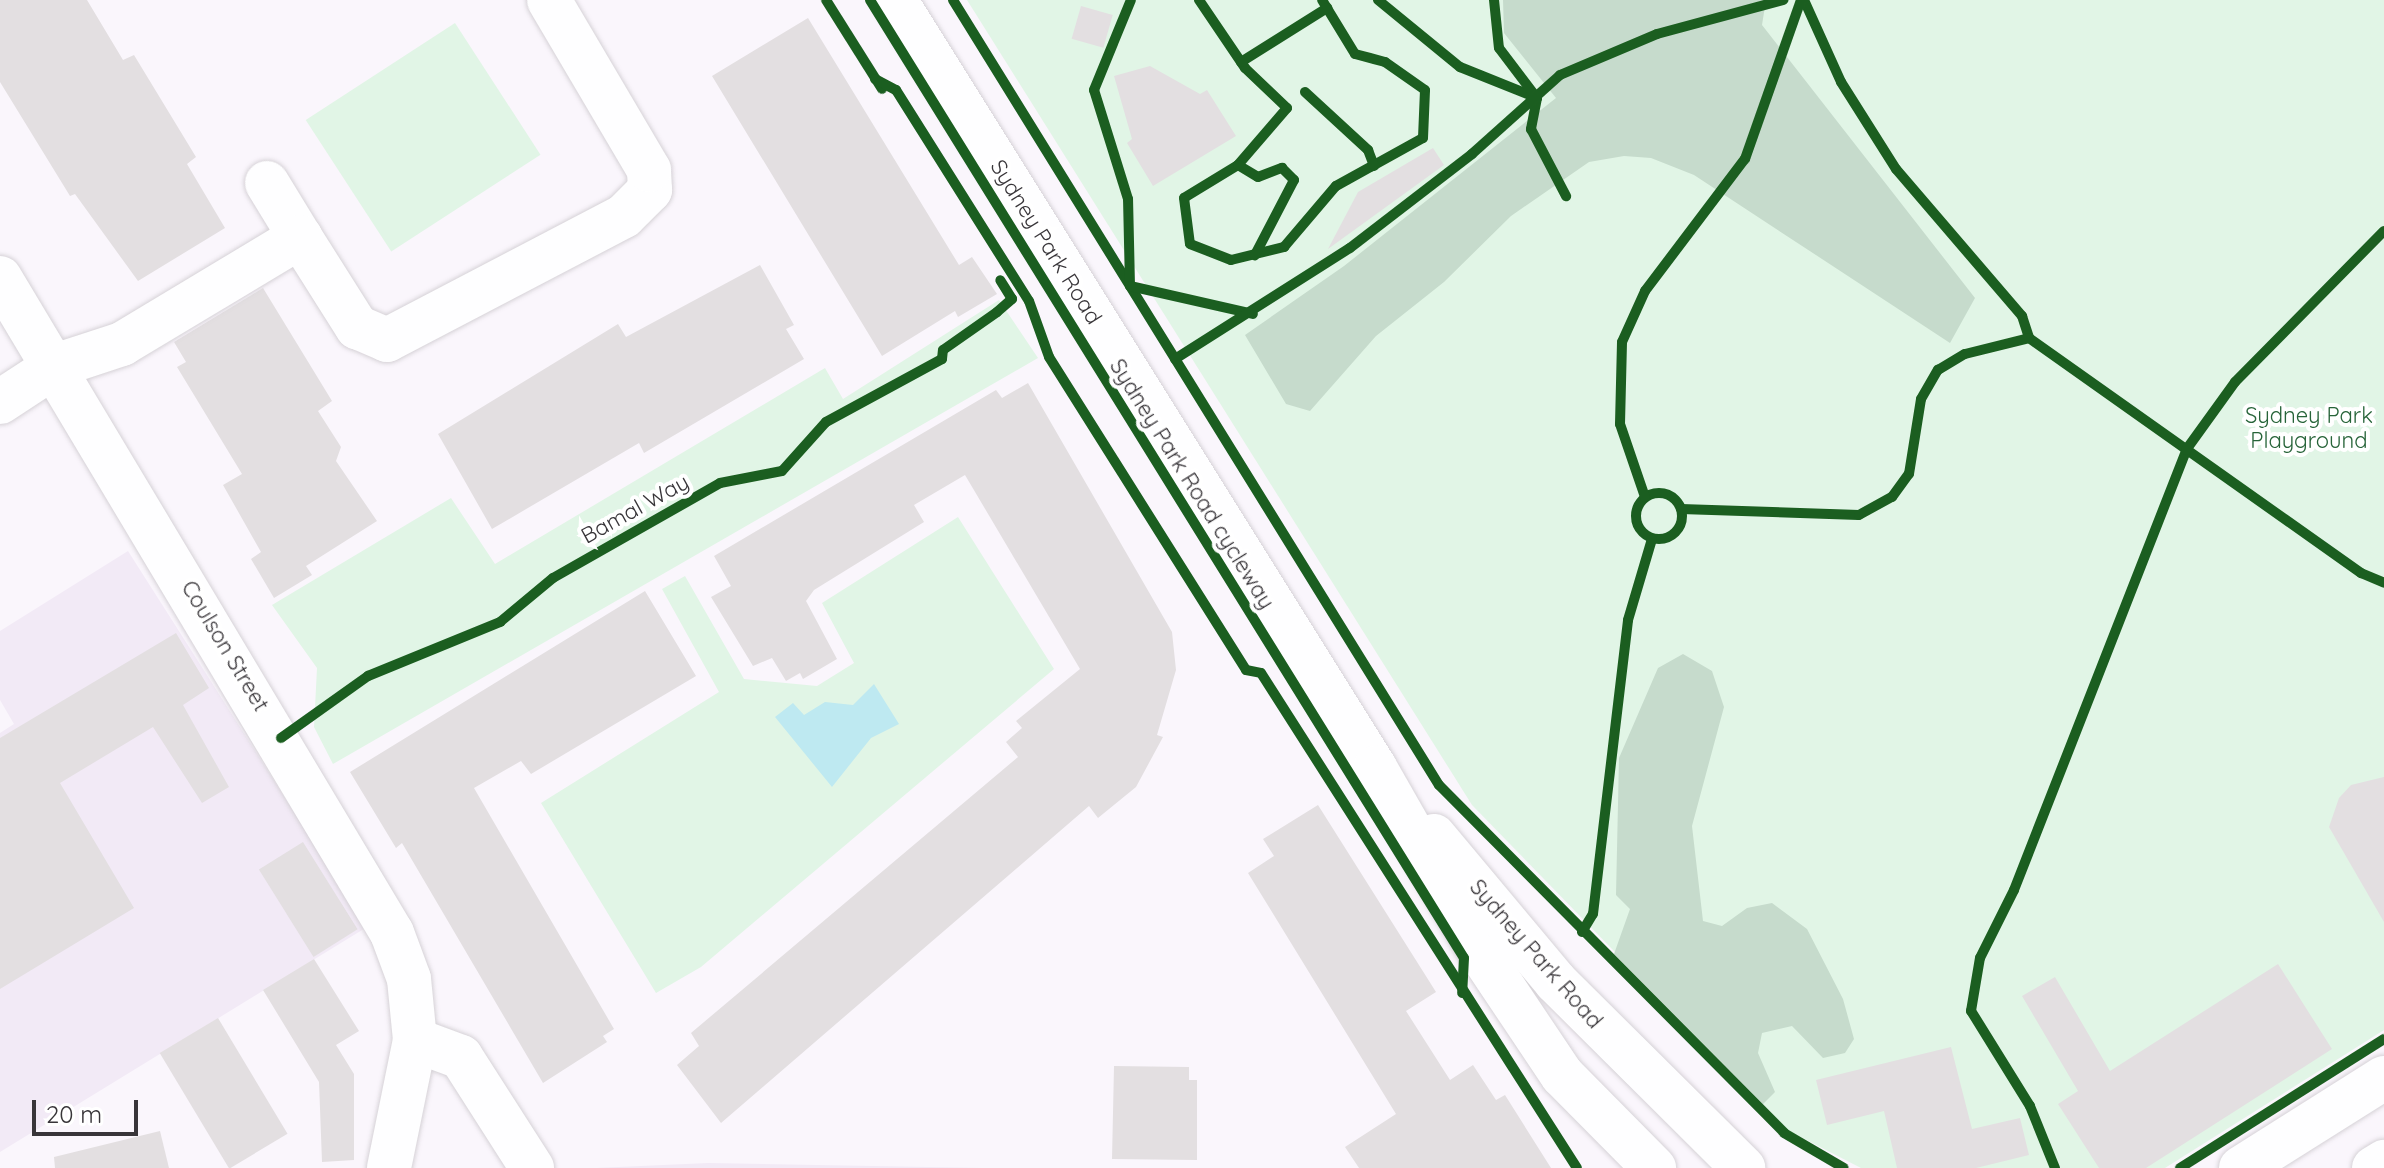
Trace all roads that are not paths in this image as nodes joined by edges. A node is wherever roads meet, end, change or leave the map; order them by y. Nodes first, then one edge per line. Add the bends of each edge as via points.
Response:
1 (549, 0) edge
2 (895, 0) edge
3 (267, 183) dead end
4 (300, 237) junction
5 (0, 278) edge
6 (55, 366) junction
7 (0, 402) edge
8 (1375, 768) junction
9 (415, 1040) junction
10 (2384, 1078) edge
11 (1707, 1130) junction
12 (2384, 1162) edge
13 (389, 1168) edge
14 (532, 1168) edge
15 (1654, 1168) edge
16 (1743, 1168) edge
17 (1776, 1168) edge
18 (2241, 1168) edge
19 (2374, 1168) edge

1 - 4 main road via 649,170 650,190 639,205 593,236 387,340 357,327
2 - 8 main road, Sydney Park Road
3 - 4 main road
4 - 6 main road via 122,344
5 - 6 main road, Coulson Street
6 - 7 main road
6 - 9 main road, Coulson Street via 392,933 409,979
8 - 11 main road, Sydney Park Road via 1556,982
8 - 15 main road, Sydney Park Road via 1424,862 1554,1064
9 - 13 main road, Coulson Street
9 - 14 main road via 461,1057
10 - 18 main road
11 - 16 main road, Sydney Park Road
11 - 17 main road, Sydney Park Road
12 - 19 main road

